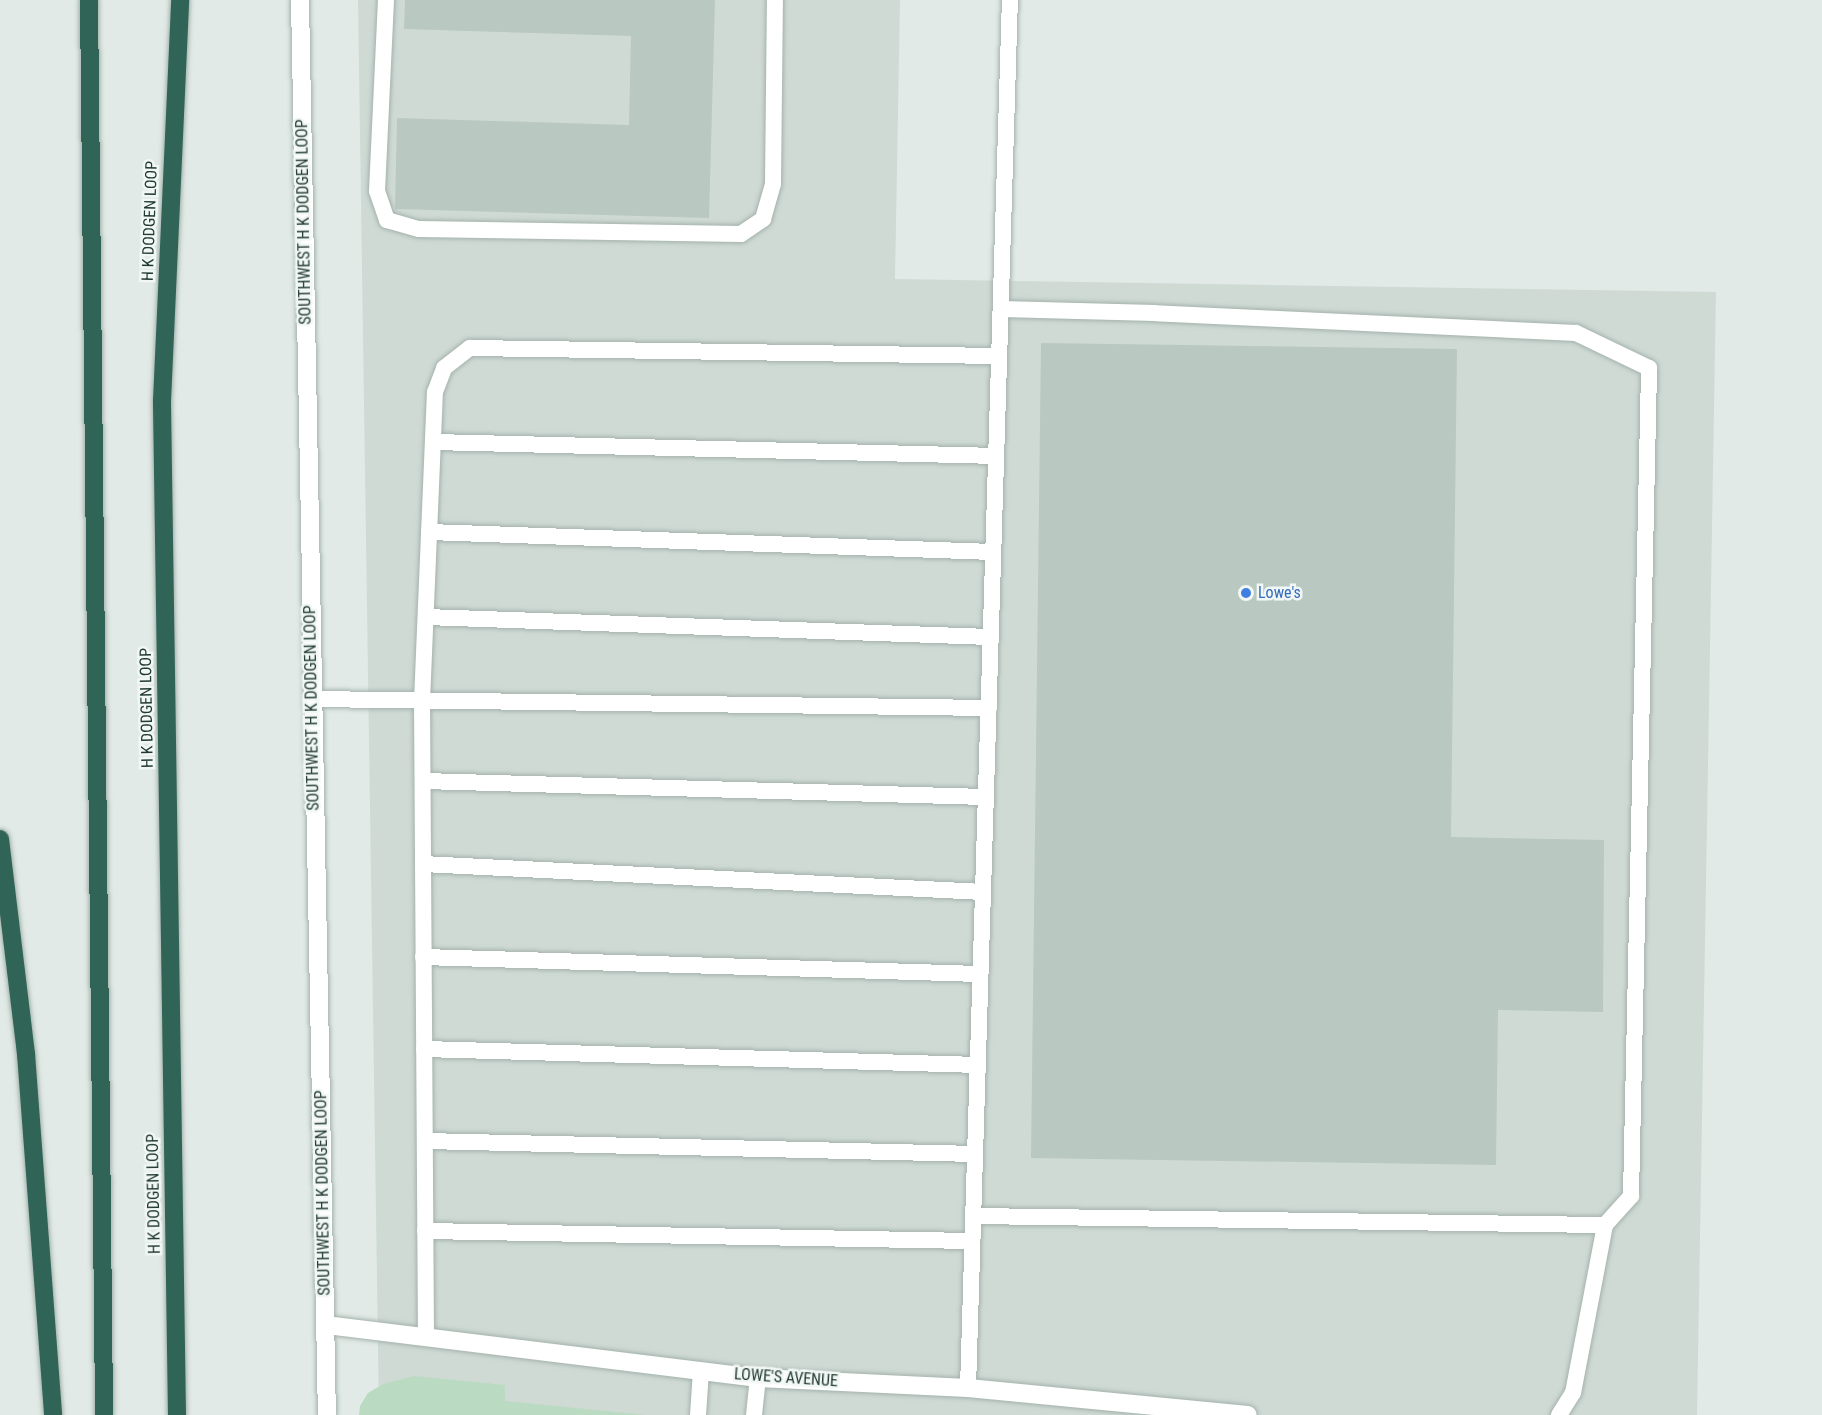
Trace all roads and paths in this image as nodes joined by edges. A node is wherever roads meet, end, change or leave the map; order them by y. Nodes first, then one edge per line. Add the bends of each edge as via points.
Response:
1 (89, 0) edge
2 (180, 0) edge
3 (300, 0) edge
4 (386, 0) edge
5 (775, 0) edge
6 (1010, 0) edge
7 (1001, 309) junction
8 (999, 356) junction
9 (433, 442) junction
10 (996, 456) junction
11 (429, 532) junction
12 (993, 552) junction
13 (426, 617) junction
14 (991, 638) junction
15 (312, 699) junction
16 (422, 701) junction
17 (989, 708) junction
18 (423, 781) junction
19 (986, 797) junction
20 (0, 839) edge
21 (423, 864) junction
22 (983, 892) junction
23 (423, 957) junction
24 (980, 974) junction
25 (424, 1049) junction
26 (978, 1065) junction
27 (425, 1142) junction
28 (975, 1154) junction
29 (974, 1216) junction
30 (1605, 1225) junction
31 (425, 1232) junction
32 (972, 1241) junction
33 (326, 1325) junction
34 (426, 1337) junction
35 (700, 1371) junction
36 (758, 1378) junction
37 (969, 1388) junction
38 (53, 1415) edge
39 (104, 1415) edge
40 (177, 1415) edge
41 (327, 1415) edge
42 (698, 1415) edge
43 (754, 1415) edge
44 (1248, 1415) edge
45 (1559, 1415) edge

1 - 39 highway
2 - 40 highway, H K DODGEN LOOP via 162,401
3 - 15 main road, SOUTHWEST H K DODGEN LOOP
4 - 5 lane via 377,191 387,220 419,229 741,234 763,219 773,184
6 - 7 lane
7 - 8 lane
7 - 30 lane via 1576,333 1648,368 1631,1196
8 - 9 lane via 470,348 444,368 435,392
8 - 10 lane
9 - 10 lane
9 - 11 lane
10 - 12 lane
11 - 12 lane
11 - 13 lane
12 - 14 lane
13 - 14 lane
13 - 16 lane
14 - 17 lane
15 - 16 lane
15 - 33 main road, SOUTHWEST H K DODGEN LOOP
16 - 17 lane
16 - 18 lane
17 - 19 lane
18 - 19 lane
18 - 21 lane
19 - 22 lane
20 - 38 highway via 27,1054
21 - 22 lane
21 - 23 lane
22 - 24 lane
23 - 24 lane
23 - 25 lane
24 - 26 lane
25 - 26 lane
25 - 27 lane
26 - 28 lane
27 - 28 lane
27 - 31 lane
28 - 29 lane
29 - 30 lane
29 - 32 lane
30 - 45 lane via 1573,1393
31 - 32 lane
31 - 34 lane
32 - 37 lane
33 - 34 main road, LOWE'S AVENUE
33 - 41 main road, SOUTHWEST H K DODGEN LOOP
34 - 35 main road, LOWE'S AVENUE
35 - 36 main road, LOWE'S AVENUE
35 - 42 lane
36 - 37 main road, LOWE'S AVENUE
36 - 43 lane
37 - 44 main road, LOWE'S AVENUE

